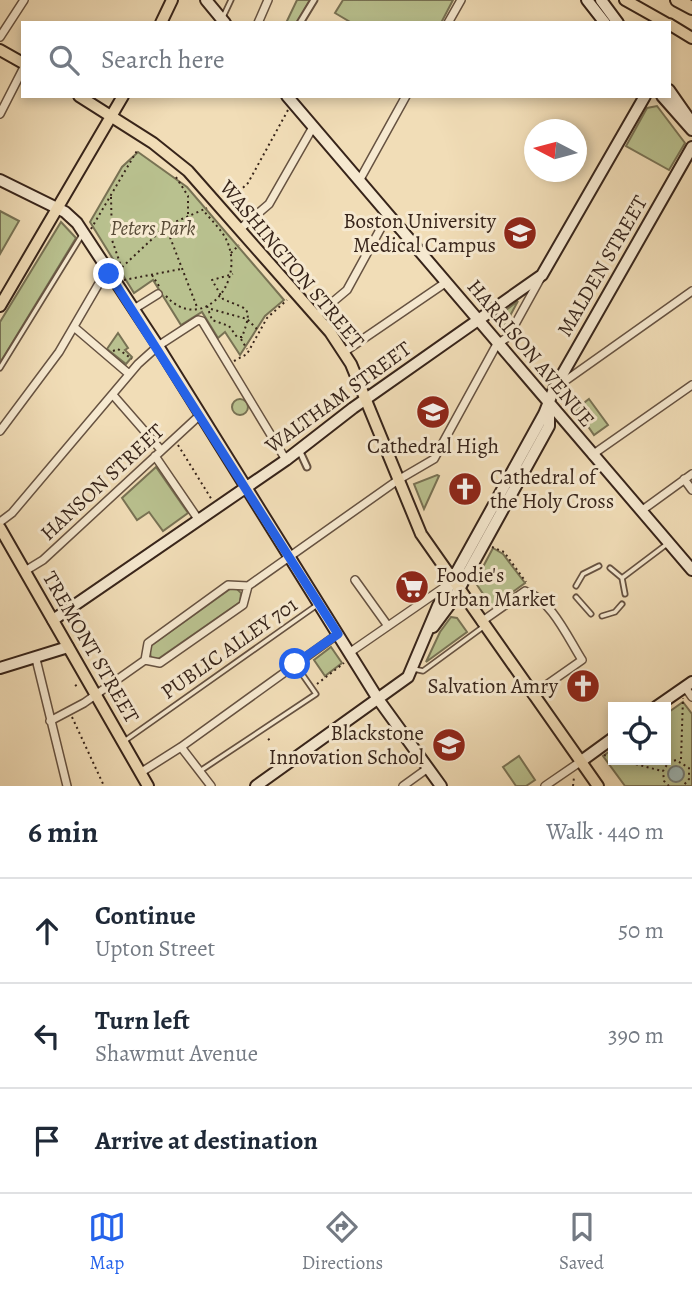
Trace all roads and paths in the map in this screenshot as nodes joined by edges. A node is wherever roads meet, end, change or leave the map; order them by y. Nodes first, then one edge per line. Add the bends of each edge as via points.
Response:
1 (24, 0) edge
2 (172, 0) edge
3 (206, 0) edge
4 (231, 0) edge
5 (268, 0) edge
6 (314, 0) edge
7 (461, 0) edge
8 (587, 0) edge
9 (601, 0) edge
10 (625, 0) edge
11 (677, 0) edge
12 (692, 8) edge
13 (162, 21) edge
14 (224, 21) edge
15 (259, 21) edge
16 (301, 21) edge
17 (449, 21) edge
18 (604, 21) edge
19 (617, 21) edge
20 (662, 21) edge
21 (671, 26) edge
22 (0, 37) edge
23 (692, 38) edge
24 (0, 50) edge
25 (21, 62) edge
26 (21, 73) edge
27 (671, 92) edge
28 (82, 98) edge
29 (122, 98) edge
30 (290, 98) edge
31 (406, 98) edge
32 (644, 98) edge
33 (664, 98) edge
34 (289, 109) dead end
35 (0, 114) edge
36 (113, 118) junction
37 (692, 123) edge
38 (313, 127) junction
39 (692, 130) edge
40 (692, 147) edge
41 (138, 149) dead end
42 (176, 177) dead end
43 (0, 180) edge
44 (359, 181) junction
45 (111, 195) junction
46 (231, 200) dead end
47 (207, 208) dead end
48 (59, 209) junction
49 (204, 211) junction
50 (388, 215) junction
51 (188, 217) junction
52 (166, 226) junction
53 (240, 229) junction
54 (87, 231) junction
55 (239, 245) dead end
56 (230, 254) junction
57 (122, 267) junction
58 (182, 269) junction
59 (114, 273) junction
60 (232, 274) junction
61 (152, 275) junction
62 (541, 275) junction
63 (123, 280) dead end
64 (445, 283) junction
65 (692, 291) edge
66 (158, 294) dead end
67 (221, 297) junction
68 (2, 298) edge
69 (287, 300) dead end
70 (208, 307) junction
71 (196, 308) junction
72 (134, 309) junction
73 (198, 315) dead end
74 (316, 316) junction
75 (247, 318) junction
76 (477, 321) junction
77 (75, 327) junction
78 (259, 331) junction
79 (241, 338) junction
80 (497, 344) junction
81 (158, 346) junction
82 (248, 350) junction
83 (344, 352) junction
84 (108, 353) dead end
85 (232, 363) dead end
86 (138, 364) junction
87 (0, 368) edge
88 (129, 374) junction
89 (692, 385) edge
90 (555, 388) junction
91 (113, 394) junction
92 (365, 399) junction
93 (549, 405) junction
94 (201, 414) junction
95 (0, 430) edge
96 (179, 447) dead end
97 (158, 453) junction
98 (301, 454) dead end
99 (592, 455) junction
100 (286, 460) junction
101 (306, 467) dead end
102 (692, 474) edge
103 (684, 479) junction
104 (398, 480) junction
105 (245, 485) junction
106 (692, 489) edge
107 (213, 500) dead end
108 (642, 512) junction
109 (198, 519) junction
110 (0, 522) edge
111 (0, 528) edge
112 (669, 543) junction
113 (492, 547) dead end
114 (289, 557) junction
115 (599, 566) dead end
116 (610, 568) dead end
117 (692, 570) edge
118 (25, 571) junction
119 (622, 578) junction
120 (355, 580) dead end
121 (526, 582) dead end
122 (248, 586) junction
123 (456, 586) junction
124 (576, 586) dead end
125 (625, 594) dead end
126 (576, 597) dead end
127 (319, 604) junction
128 (622, 604) dead end
129 (591, 614) dead end
130 (602, 616) dead end
131 (52, 620) junction
132 (482, 624) junction
133 (388, 626) junction
134 (338, 634) junction
135 (68, 647) junction
136 (347, 658) junction
137 (36, 659) junction
138 (145, 660) junction
139 (295, 664) junction
140 (0, 668) edge
141 (412, 669) junction
142 (314, 686) dead end
143 (688, 691) edge
144 (96, 694) junction
145 (532, 695) junction
146 (378, 699) junction
147 (666, 702) edge
148 (72, 716) dead end
149 (50, 722) junction
150 (272, 737) dead end
151 (268, 740) dead end
152 (123, 742) junction
153 (608, 742) edge
154 (181, 747) junction
155 (601, 755) dead end
156 (608, 757) edge
157 (681, 761) junction
158 (580, 762) junction
159 (640, 765) edge
160 (428, 768) junction
161 (200, 771) junction
162 (663, 771) junction
163 (140, 773) junction
164 (574, 777) dead end
165 (691, 779) edge
166 (66, 786) edge
167 (104, 786) edge
168 (148, 786) edge
169 (211, 786) edge
170 (256, 786) edge
171 (403, 786) edge
172 (441, 786) edge
173 (545, 786) edge
174 (573, 786) edge
175 (598, 786) edge
176 (669, 786) edge
177 (683, 786) edge

1 - 22 street
2 - 13 main road
3 - 14 main road
4 - 14 lane
5 - 15 street
6 - 16 street
7 - 17 street
8 - 18 main road
9 - 19 main road
10 - 20 main road
11 - 12 highway
21 - 23 main road
24 - 25 main road
26 - 35 street
27 - 37 main road
28 - 36 main road, WASHINGTON STREET
29 - 36 main road
30 - 38 main road, HARRISON AVENUE
31 - 44 street
32 - 62 main road
33 - 39 main road
34 - 46 path via 248,183
36 - 48 main road
36 - 53 main road, WASHINGTON STREET via 181,164
38 - 44 main road, HARRISON AVENUE
38 - 53 street via 269,204
40 - 90 main road, MALDEN STREET
41 - 45 path
42 - 51 path via 188,196
43 - 48 main road
44 - 50 main road, HARRISON AVENUE
45 - 54 path
45 - 57 path via 112,240
47 - 49 path
48 - 54 main road
48 - 68 main road
49 - 51 path
49 - 56 path via 223,234
50 - 64 main road, HARRISON AVENUE
50 - 74 street via 347,290
51 - 52 path
52 - 57 path
52 - 58 path
53 - 74 main road, WASHINGTON STREET
54 - 59 main road
54 - 87 lane
55 - 56 path
56 - 60 path
57 - 59 path
58 - 61 path
58 - 71 path
59 - 72 main road
59 - 77 street via 98,285
60 - 67 path
60 - 67 path via 212,280
61 - 63 path
61 - 71 path via 172,302
62 - 76 main road, WALTHAM STREET
62 - 80 street via 508,337
64 - 76 main road, HARRISON AVENUE
64 - 83 street
65 - 90 street
66 - 72 street
67 - 70 path
67 - 75 path via 244,306
69 - 78 path
70 - 71 path
70 - 75 path
70 - 79 path via 212,320 229,326
71 - 73 path
72 - 81 main road
74 - 83 main road, WASHINGTON STREET
75 - 78 path
75 - 79 path
76 - 80 main road, HARRISON AVENUE
76 - 92 main road, WALTHAM STREET
77 - 88 street
77 - 95 street
78 - 82 path
79 - 82 path
80 - 93 main road, HARRISON AVENUE
80 - 104 street via 434,458
81 - 86 street
81 - 94 main road
81 - 100 street via 201,320
82 - 85 path
83 - 92 main road, WASHINGTON STREET
84 - 86 path via 118,349
86 - 88 street
88 - 91 street
89 - 99 street
90 - 93 main road, MALDEN STREET
91 - 97 street
91 - 110 street
92 - 100 main road, WALTHAM STREET
92 - 104 main road, WASHINGTON STREET
93 - 99 main road, HARRISON AVENUE
93 - 123 main road, MALDEN STREET
94 - 97 street, HANSON STREET
94 - 105 main road
96 - 107 path
97 - 109 street
97 - 118 street, HANSON STREET via 43,561
98 - 101 street
99 - 108 main road, HARRISON AVENUE
100 - 105 main road, WALTHAM STREET
102 - 103 street
103 - 106 street
103 - 108 street
104 - 114 street
104 - 123 main road, WASHINGTON STREET via 419,531
105 - 109 main road, WALTHAM STREET
105 - 114 main road
108 - 112 main road, HARRISON AVENUE
109 - 131 main road, WALTHAM STREET
111 - 118 main road, TREMONT STREET
112 - 117 main road, HARRISON AVENUE
112 - 119 lane
113 - 121 path via 504,552
114 - 122 street
114 - 127 main road
115 - 124 lane via 583,574
116 - 119 lane
118 - 131 main road, TREMONT STREET
119 - 125 lane
120 - 133 street
122 - 138 street via 228,585 198,606 148,643
122 - 138 street via 243,605 160,663
123 - 132 main road, WASHINGTON STREET
123 - 133 street
123 - 141 main road, MALDEN STREET via 436,611
126 - 129 lane
127 - 134 main road
127 - 152 lane, PUBLIC ALLEY 701
128 - 130 lane
131 - 135 main road, TREMONT STREET
132 - 141 lane via 423,671
132 - 145 main road, WASHINGTON STREET
132 - 145 street via 526,591 556,619 582,660
133 - 136 street
134 - 136 main road
134 - 139 street
135 - 137 main road
135 - 144 main road, TREMONT STREET
136 - 142 path
136 - 146 main road
137 - 140 main road
137 - 149 street
138 - 144 street
139 - 154 street
139 - 161 lane via 316,694
141 - 146 main road via 406,679
143 - 147 main road
143 - 157 path
144 - 149 street
144 - 152 main road, TREMONT STREET
145 - 158 main road, WASHINGTON STREET
146 - 160 main road
146 - 170 main road
148 - 167 path
149 - 166 street
150 - 151 path
152 - 163 main road, TREMONT STREET
153 - 158 main road
154 - 161 street
154 - 163 street
155 - 156 path
157 - 162 path via 668,763
157 - 165 path via 689,768
158 - 173 street
158 - 175 main road, WASHINGTON STREET
159 - 162 path
160 - 171 street
160 - 172 main road
161 - 169 street
162 - 176 path
163 - 168 main road, TREMONT STREET
164 - 174 path
165 - 177 path

